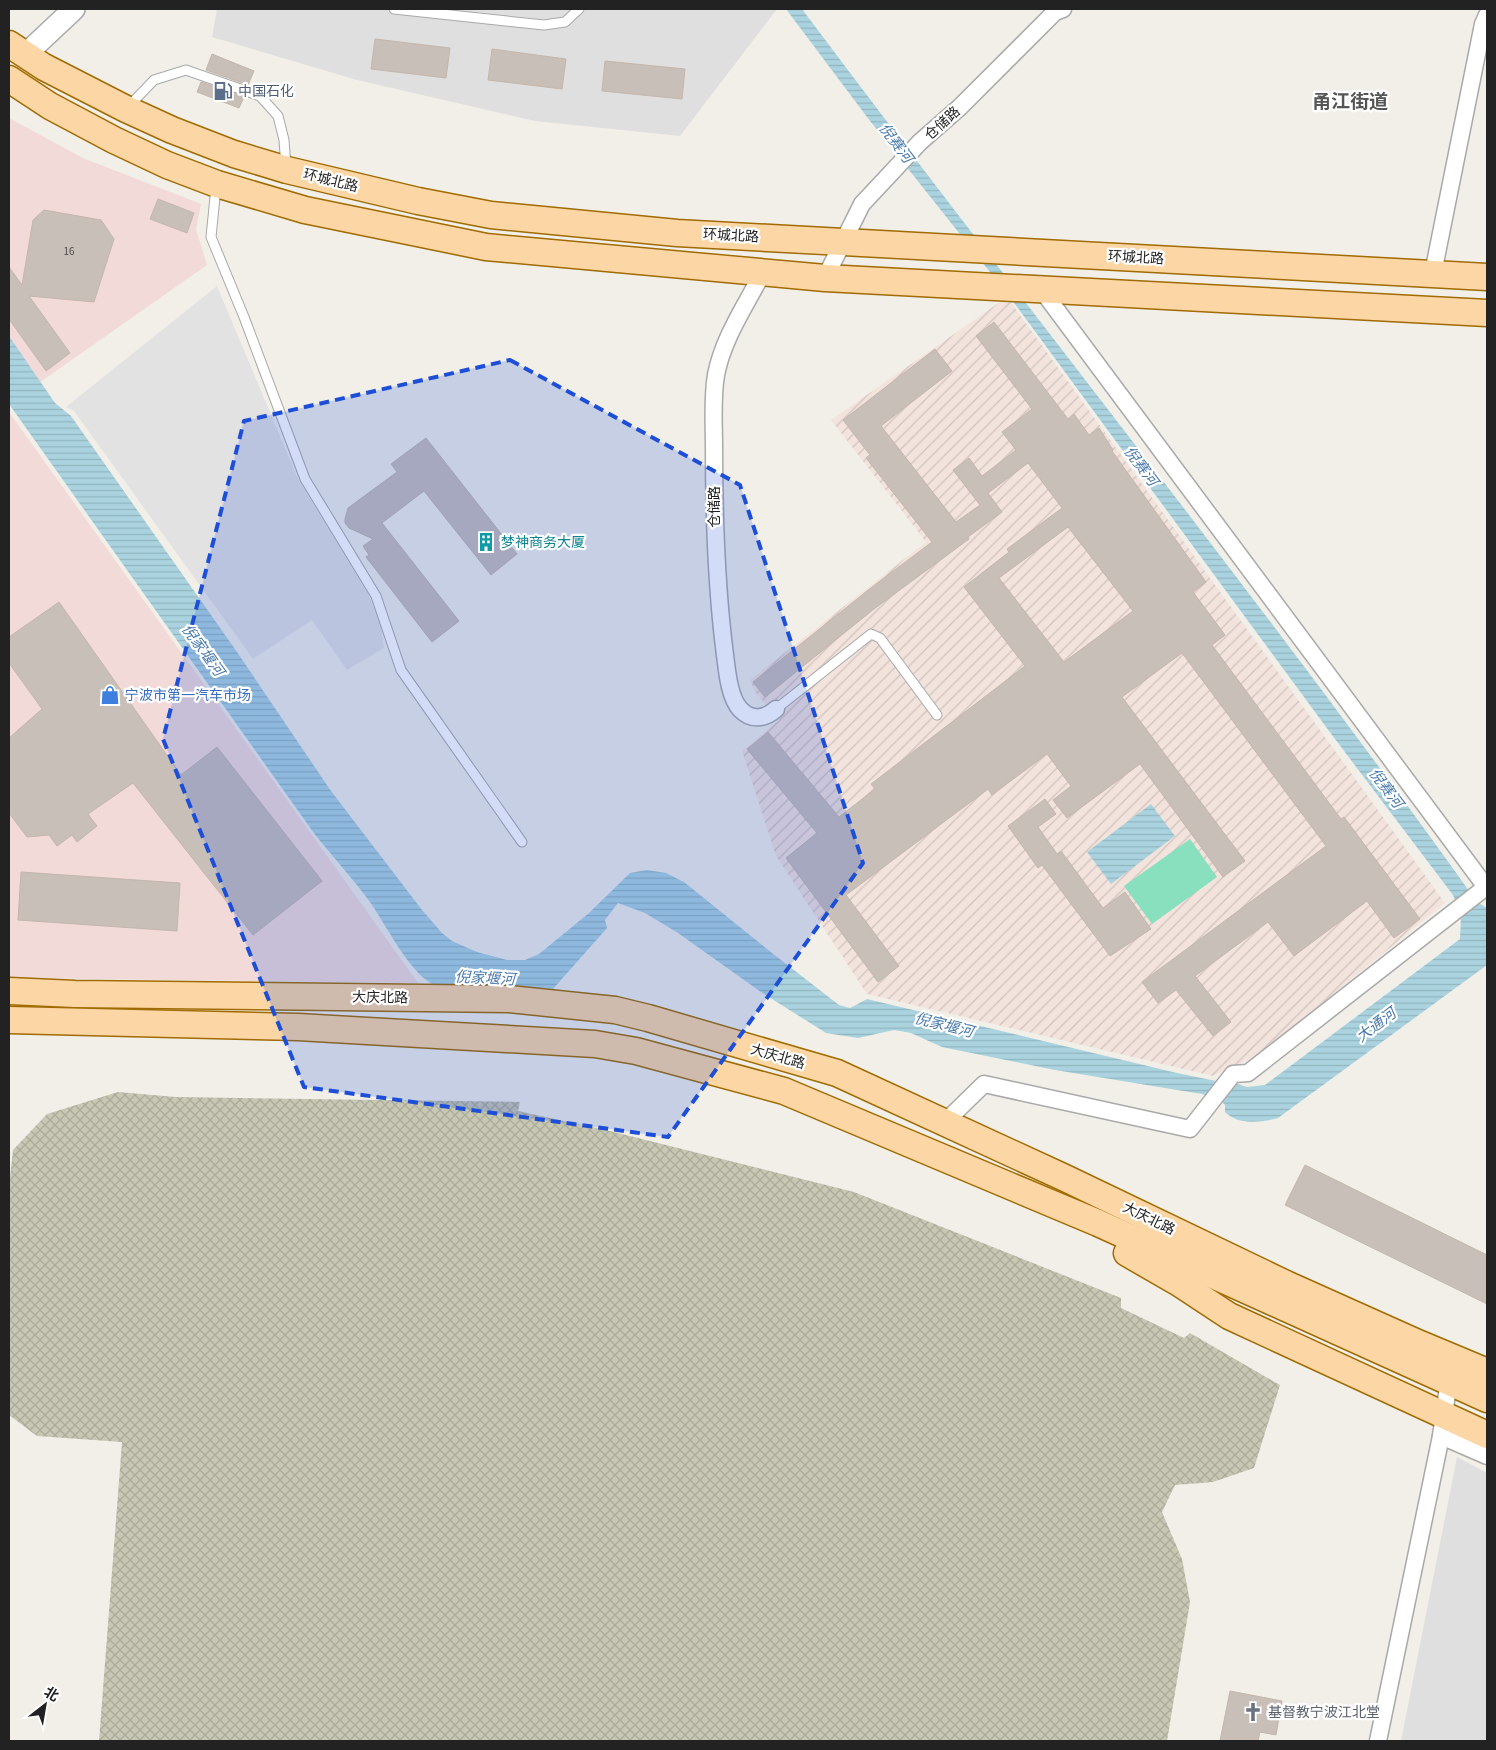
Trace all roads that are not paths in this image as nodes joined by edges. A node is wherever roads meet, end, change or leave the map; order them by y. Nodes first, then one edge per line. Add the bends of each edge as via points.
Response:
1 (74, 9) edge
2 (394, 9) edge
3 (579, 9) edge
4 (1063, 9) edge
5 (1487, 15) edge
6 (17, 50) edge
7 (9, 79) edge
8 (126, 110) junction
9 (287, 170) junction
10 (217, 184) junction
11 (844, 241) junction
12 (763, 272) junction
13 (1434, 274) junction
14 (1487, 276) edge
15 (825, 278) junction
16 (1041, 289) junction
17 (1487, 313) edge
18 (776, 709) joint
19 (937, 715) dead end
20 (522, 842) dead end
21 (1486, 887) edge
22 (9, 991) edge
23 (9, 1020) edge
24 (944, 1123) junction
25 (1098, 1223) junction
26 (1451, 1370) junction
27 (1487, 1372) edge
28 (1487, 1399) edge
29 (1442, 1425) junction
30 (1487, 1435) edge
31 (1487, 1456) edge
32 (1378, 1741) edge

1 - 6 street
2 - 3 lane via 544,26 565,22
4 - 11 street, 仓储路 via 1055,12 960,108 920,142 862,204
5 - 13 street via 1482,24
6 - 8 main road, 环城北路
7 - 10 main road via 50,106 114,140
8 - 9 main road, 环城北路 via 234,154
8 - 9 lane via 154,80 186,70 260,96 278,116
9 - 11 main road, 环城北路 via 491,215 677,233
10 - 12 main road via 305,210 486,248
10 - 20 lane via 211,237 306,479 376,596 401,670
11 - 13 main road, 环城北路
11 - 15 street, 仓储路
12 - 15 main road
12 - 18 street, 仓储路 via 729,335 716,375 714,533 729,686 739,708 748,715 761,718
13 - 14 main road, 环城北路
15 - 16 main road
16 - 17 main road
16 - 21 street
18 - 19 lane via 871,634 880,638
21 - 24 street via 1248,1073 1233,1074 1190,1129 984,1084
22 - 24 main road, 大庆北路 via 509,999 615,1010 837,1073
23 - 25 main road, 大庆北路 via 298,1027 595,1044 636,1051 784,1090
24 - 26 main road, 大庆北路 via 1286,1284
25 - 26 main road, 大庆北路
25 - 29 main road via 1106,1239 1122,1251 1180,1283 1229,1316
26 - 27 main road, 大庆北路
26 - 28 main road
26 - 29 street
29 - 30 main road
29 - 31 street
29 - 32 street

